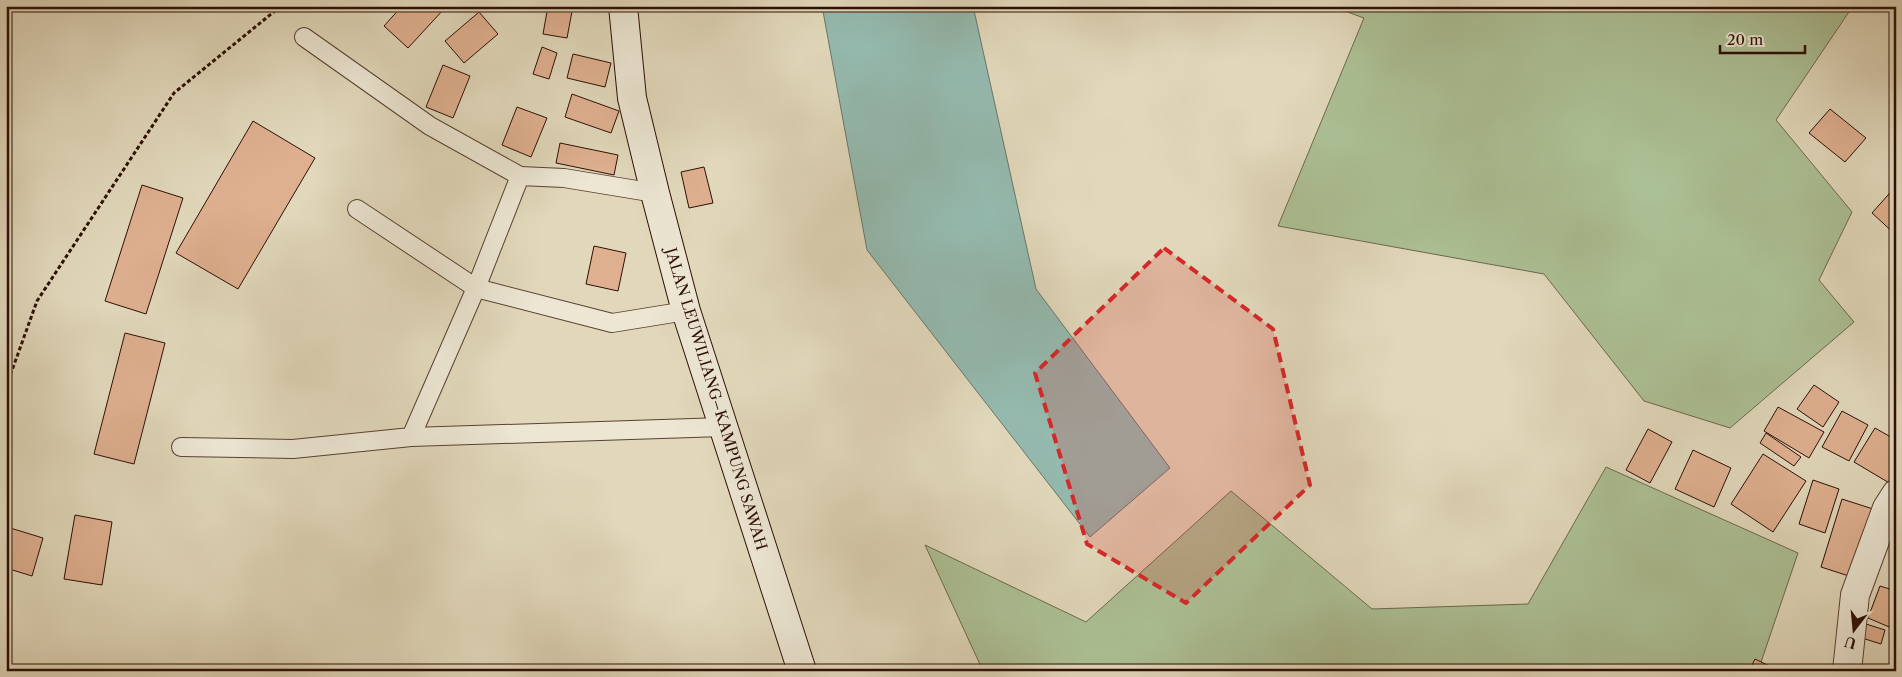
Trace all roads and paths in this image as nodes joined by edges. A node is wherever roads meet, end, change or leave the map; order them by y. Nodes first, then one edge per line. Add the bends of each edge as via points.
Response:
1 (281, 6) edge
2 (623, 6) edge
3 (304, 37) dead end
4 (520, 176) junction
5 (655, 193) junction
6 (357, 209) dead end
7 (476, 288) junction
8 (686, 311) junction
9 (6, 387) edge
10 (723, 427) junction
11 (411, 437) junction
12 (180, 447) dead end
13 (1896, 494) edge
14 (802, 671) edge
15 (1847, 671) edge

1 - 9 path via 174,93 37,302
2 - 5 main road, JALAN LEUWILIANG–KAMPUNG SAWAH via 632,98
3 - 4 lane via 430,126
4 - 5 lane via 564,178
4 - 7 lane
5 - 8 main road, JALAN LEUWILIANG–KAMPUNG SAWAH
6 - 7 lane
7 - 8 lane via 612,323
7 - 11 lane
8 - 10 main road, JALAN LEUWILIANG–KAMPUNG SAWAH
10 - 11 lane
10 - 14 main road, JALAN LEUWILIANG–KAMPUNG SAWAH
11 - 12 lane via 293,449
13 - 15 main road via 1887,508 1855,595

